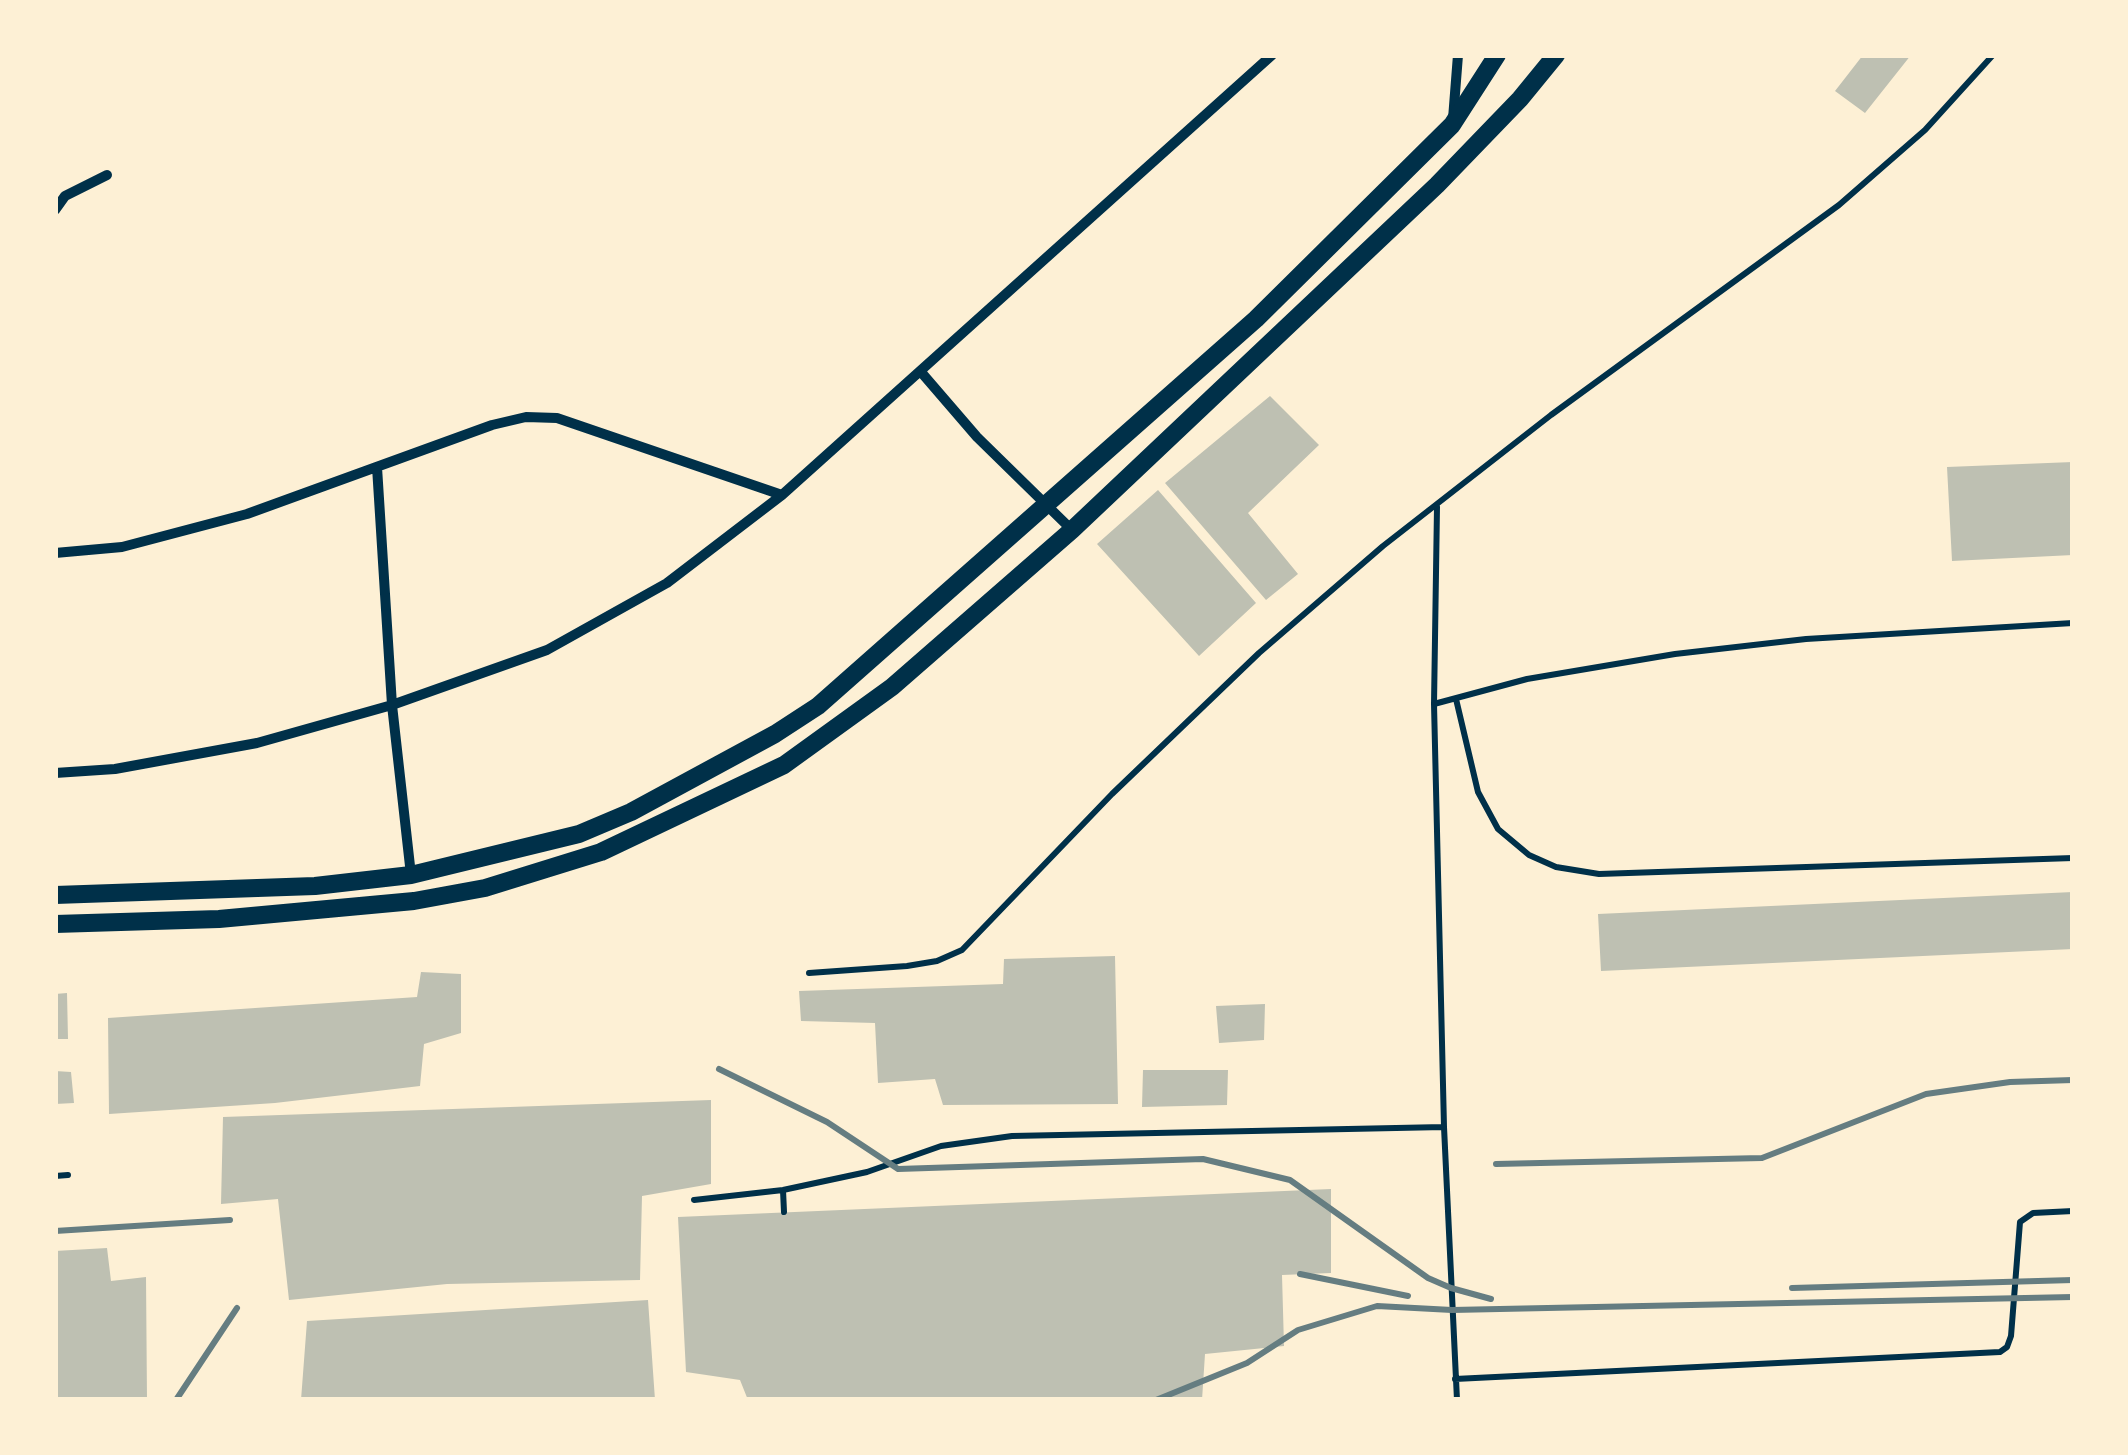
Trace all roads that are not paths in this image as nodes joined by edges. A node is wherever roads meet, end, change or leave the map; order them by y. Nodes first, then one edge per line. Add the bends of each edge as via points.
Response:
1 (1272, 55) edge
2 (1458, 55) edge
3 (1497, 55) edge
4 (1556, 55) edge
5 (1994, 55) edge
6 (1452, 125) junction
7 (106, 174) dead end
8 (55, 210) edge
9 (921, 372) junction
10 (377, 467) junction
11 (782, 495) junction
12 (1046, 505) junction
13 (1437, 506) junction
14 (1072, 530) junction
15 (55, 553) edge
16 (2073, 622) edge
17 (1456, 699) junction
18 (1434, 704) junction
19 (392, 705) junction
20 (55, 773) edge
21 (591, 829) junction
22 (601, 852) junction
23 (2073, 858) edge
24 (412, 875) junction
25 (55, 895) edge
26 (55, 924) edge
27 (809, 974) dead end
28 (1444, 1127) junction
29 (55, 1176) edge
30 (68, 1176) dead end
31 (783, 1190) junction
32 (694, 1200) dead end
33 (2073, 1211) edge
34 (784, 1212) dead end
35 (1456, 1379) junction
36 (1457, 1400) edge

1 - 9 street
2 - 6 street
3 - 6 main road
4 - 14 main road via 1479,142
5 - 13 lane via 1925,130 1839,205 1551,414
6 - 12 main road via 1256,319
7 - 8 street via 65,196
9 - 11 street
9 - 12 street
10 - 11 street via 492,425 557,418
10 - 15 street via 247,514 122,547
10 - 19 street
11 - 19 street via 668,583 547,650
12 - 14 street
12 - 21 main road via 818,706
13 - 18 lane
13 - 27 lane via 1259,653 962,950 922,964
14 - 22 main road via 892,687 784,766
16 - 17 lane via 1675,654
17 - 18 lane
17 - 23 lane via 1478,792 1498,830 1529,856 1556,867 1598,874
18 - 28 lane
19 - 20 street via 257,743
19 - 24 street
21 - 22 main road
21 - 24 main road
22 - 26 main road via 485,888 414,901 219,919
24 - 25 main road via 315,886
28 - 31 lane via 1012,1136 942,1146
28 - 35 lane
29 - 30 lane
31 - 32 lane
31 - 34 lane
33 - 35 lane via 2033,1212 2020,1222 2011,1336 2000,1352
35 - 36 lane

